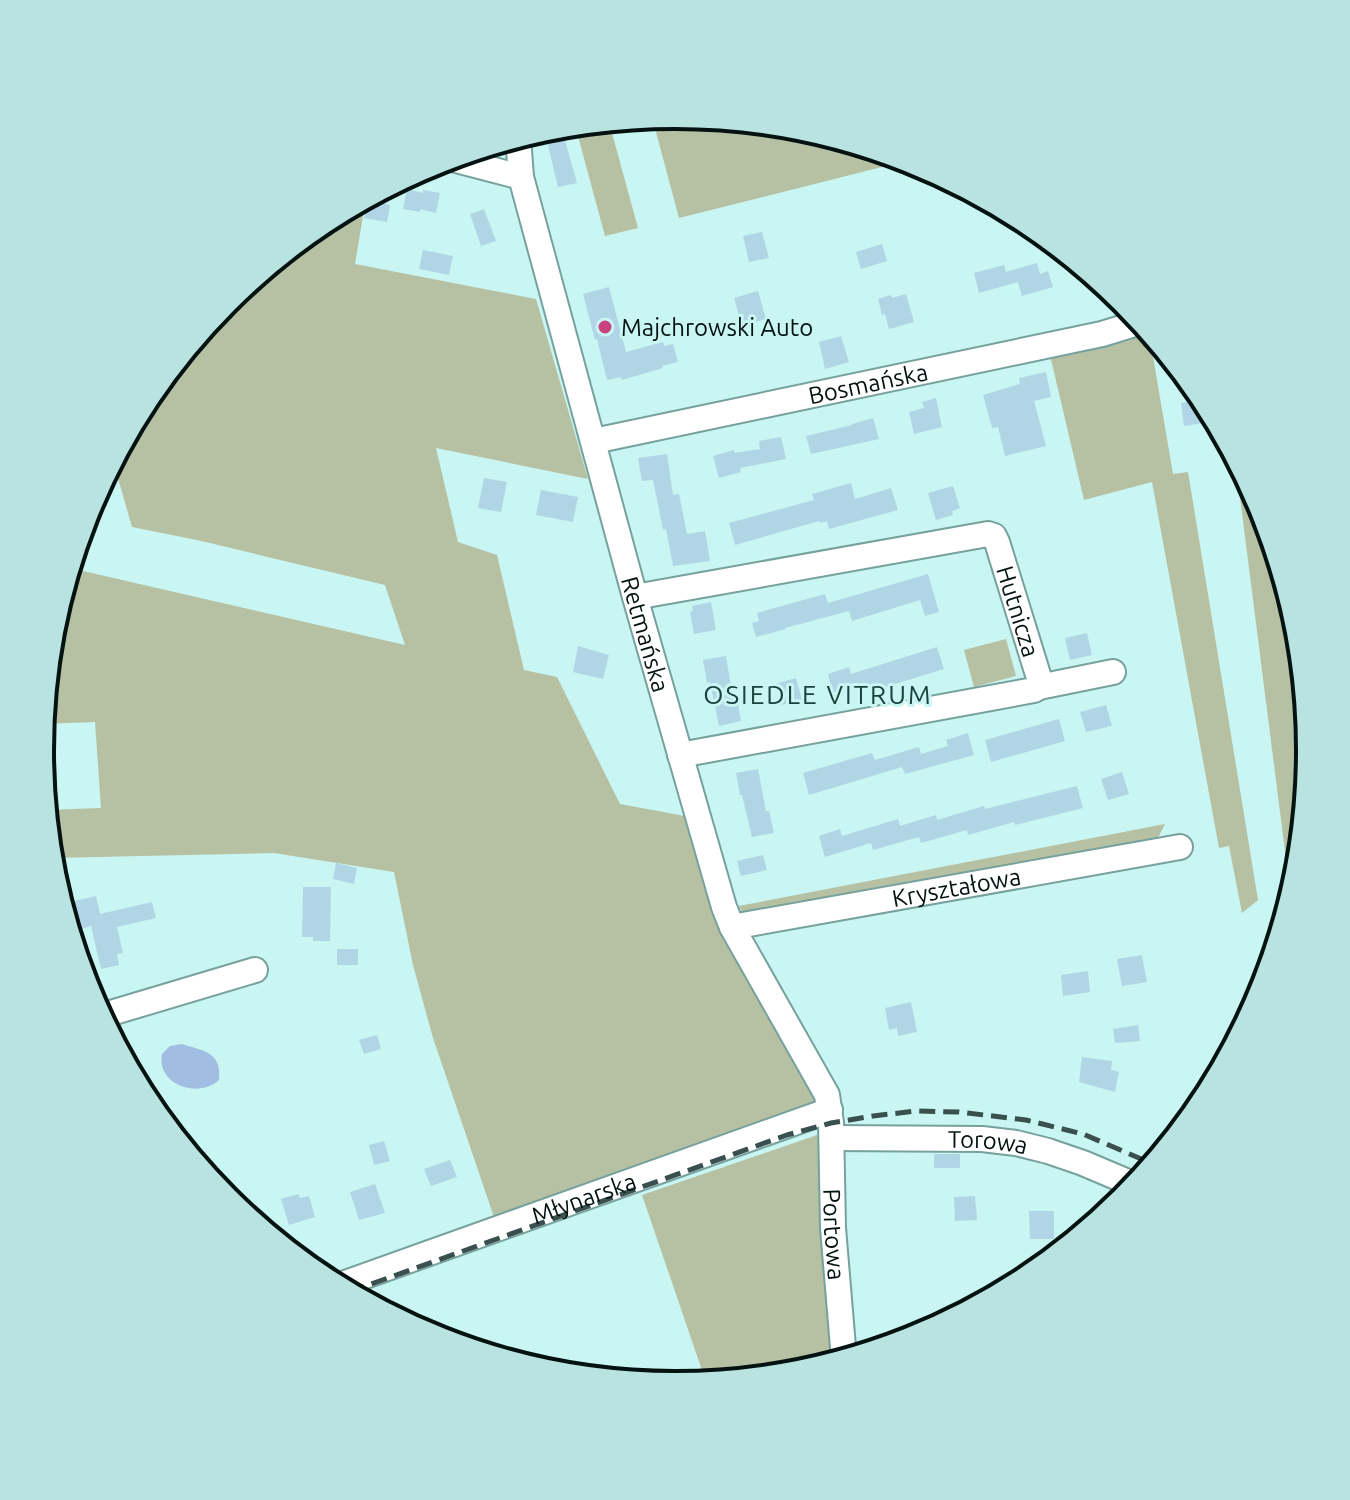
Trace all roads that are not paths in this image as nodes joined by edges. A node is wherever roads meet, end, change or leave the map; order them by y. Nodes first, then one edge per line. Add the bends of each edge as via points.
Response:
1 (519, 149) edge
2 (470, 164) edge
3 (521, 177) junction
4 (1128, 326) edge
5 (594, 441) junction
6 (635, 597) junction
7 (1113, 672) dead end
8 (1039, 687) junction
9 (680, 755) junction
10 (1180, 847) dead end
11 (732, 927) junction
12 (255, 970) dead end
13 (112, 1013) edge
14 (830, 1110) junction
15 (832, 1138) junction
16 (1123, 1180) edge
17 (352, 1280) edge
18 (843, 1348) edge

1 - 3 street, Retmańska
2 - 3 street
3 - 5 street, Retmańska
4 - 5 street, Bosmańska
5 - 6 street, Retmańska
6 - 8 street, Hutnicza via 988,534 997,542
6 - 9 street, Retmańska
7 - 8 street
8 - 9 street, Hutnicza
9 - 11 street, Retmańska
10 - 11 street, Kryształowa
11 - 14 street, Retmańska via 822,1084
12 - 13 street
14 - 15 street, Portowa
14 - 17 street, Młynarska
15 - 16 street, Torowa via 1016,1143
15 - 18 street, Portowa

